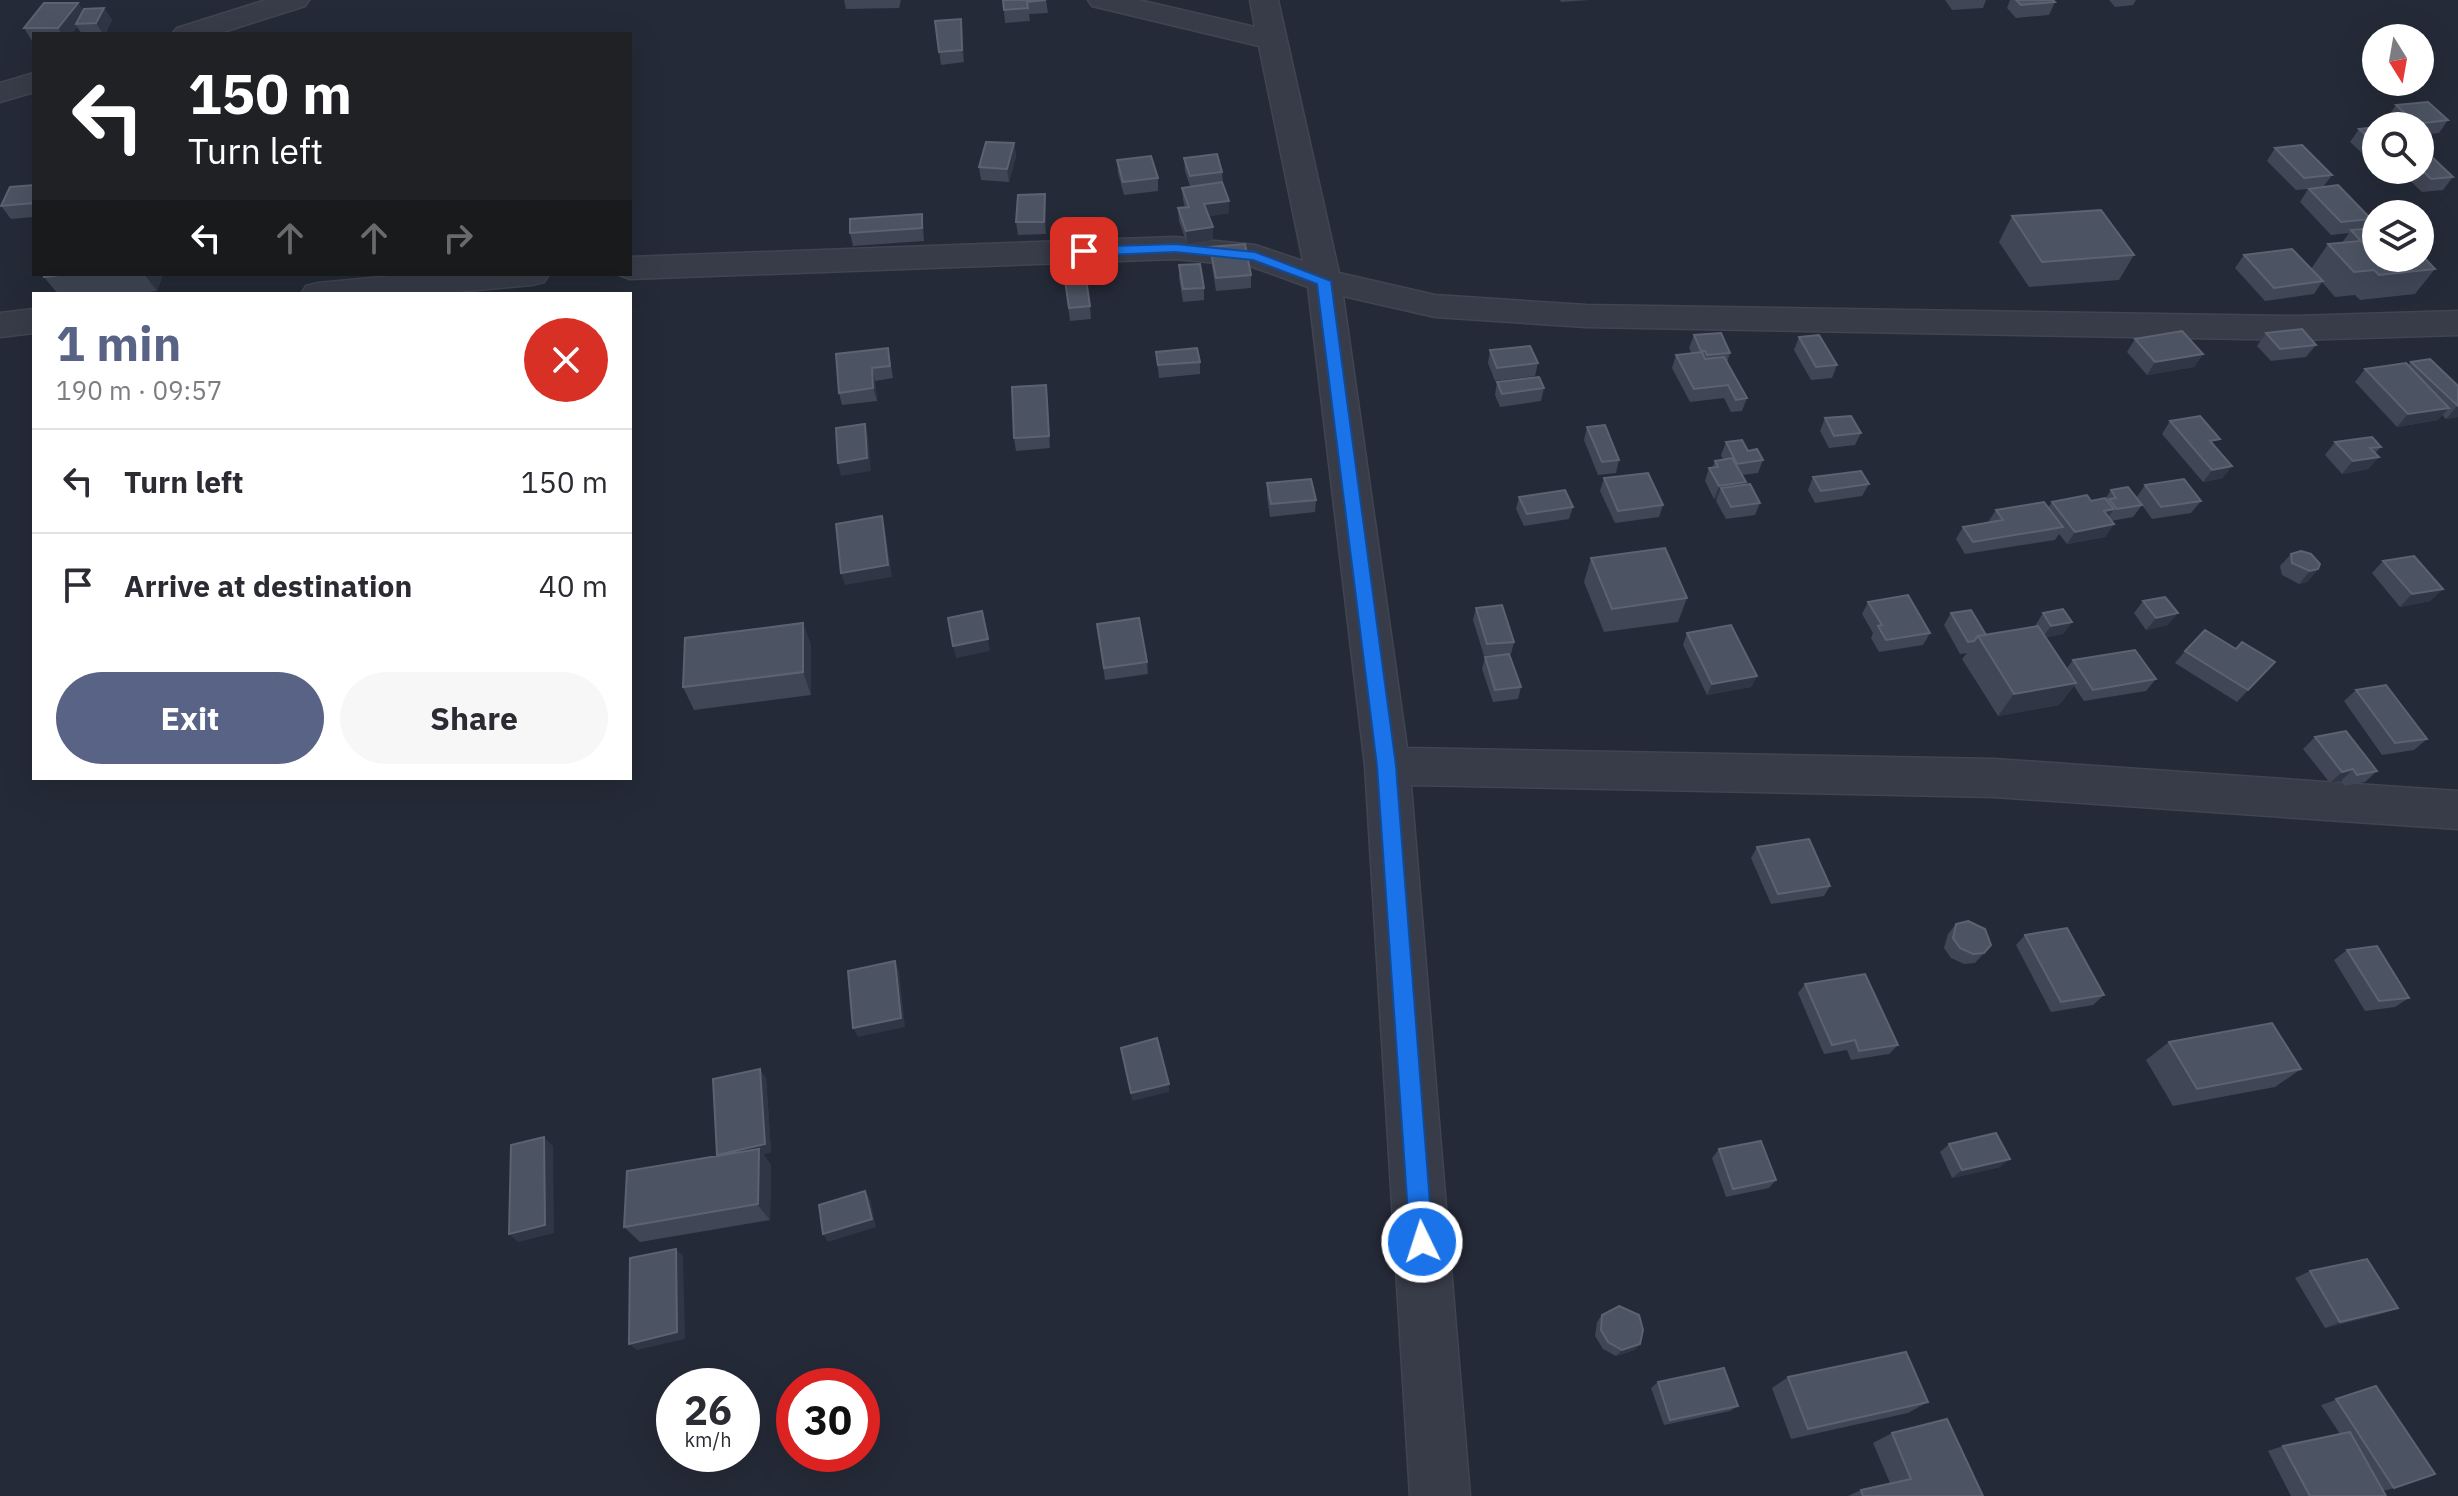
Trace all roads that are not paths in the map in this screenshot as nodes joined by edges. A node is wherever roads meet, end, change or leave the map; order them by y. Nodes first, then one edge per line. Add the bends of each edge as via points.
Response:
1 (295, 0) edge
2 (1102, 0) edge
3 (1268, 20) edge
4 (193, 32) edge
5 (32, 83) edge
6 (0, 93) edge
7 (632, 268) edge
8 (511, 276) edge
9 (1324, 281) junction
10 (339, 292) edge
11 (32, 321) edge
12 (2458, 323) edge
13 (0, 325) edge
14 (1387, 766) junction
15 (2458, 810) edge
16 (1440, 1496) edge

1 - 4 street
2 - 3 street
3 - 9 street
5 - 6 street
7 - 9 street via 1175,248 1255,256
8 - 10 street
9 - 12 street via 1435,306 1586,316 2296,328
9 - 14 street
11 - 13 street
14 - 15 street via 1994,778
14 - 16 street

